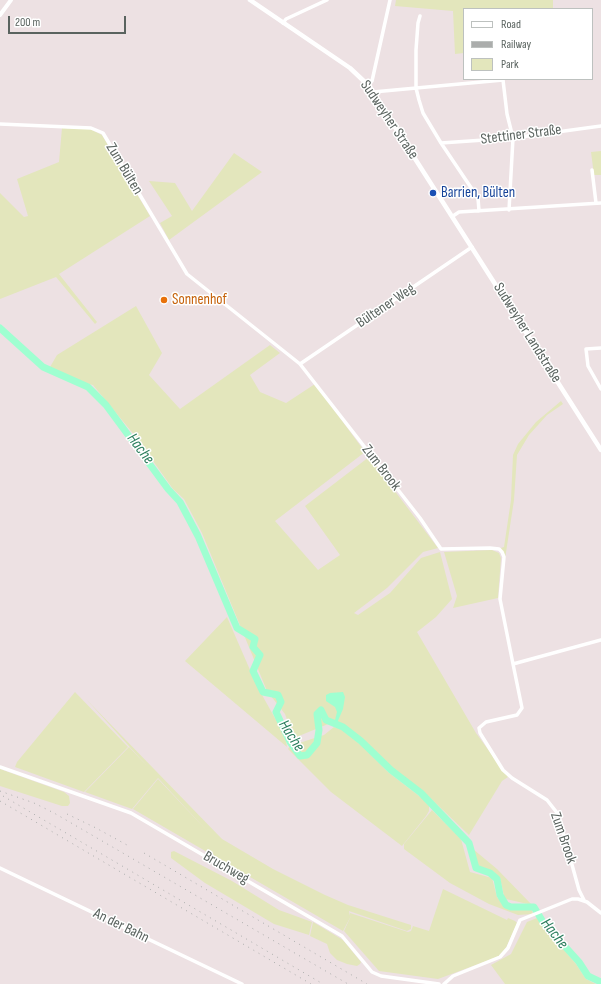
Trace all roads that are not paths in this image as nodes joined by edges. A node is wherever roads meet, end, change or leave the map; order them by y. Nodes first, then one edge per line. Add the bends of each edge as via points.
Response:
1 (11, 0) edge
2 (250, 0) edge
3 (327, 0) edge
4 (390, 0) edge
5 (0, 15) edge
6 (420, 16) dead end
7 (283, 23) junction
8 (368, 86) junction
9 (416, 88) junction
10 (373, 92) junction
11 (0, 124) edge
12 (601, 126) edge
13 (513, 138) junction
14 (441, 143) junction
15 (592, 170) dead end
16 (596, 203) junction
17 (601, 203) edge
18 (509, 210) junction
19 (479, 211) junction
20 (453, 216) junction
21 (472, 247) junction
22 (186, 274) joint
23 (601, 348) edge
24 (300, 364) junction
25 (601, 389) edge
26 (601, 450) edge
27 (601, 640) edge
28 (512, 664) junction
29 (0, 767) edge
30 (0, 868) edge
31 (584, 900) junction
32 (601, 913) edge
33 (242, 984) edge
34 (439, 984) edge
35 (444, 984) edge

1 - 5 street
2 - 7 main road, Sudweyher Straße
3 - 7 street
4 - 8 street via 372,81
6 - 9 street via 416,50
7 - 8 main road, Sudweyher Straße via 350,68
8 - 10 main road, Sudweyher Straße
9 - 10 street
9 - 13 street via 503,80
9 - 14 street via 424,113
10 - 20 main road, Sudweyher Straße
11 - 22 street, Zum Bülten via 91,128 103,133
12 - 13 street, Stettiner Straße
13 - 14 street, Stettiner Straße
13 - 18 street
14 - 19 street via 478,198
15 - 16 street
16 - 17 street
16 - 18 street
18 - 19 street
19 - 20 street via 459,212
20 - 21 main road, Sudweyher Landstraße
21 - 24 street, Bültener Weg
21 - 26 main road, Sudweyher Landstraße
22 - 24 street, Zum Brook
23 - 25 street via 586,349 588,366
24 - 28 street, Zum Brook via 420,518 441,549 490,548 502,552 504,557 500,599
27 - 28 street
28 - 31 street, Zum Brook via 522,708 517,715 486,722 479,728 480,733 503,770 547,800 558,814
29 - 34 street, Bruchweg via 131,813 342,936 372,972 381,976
30 - 33 street, An der Bahn
31 - 32 street
31 - 35 street via 572,899 520,920 508,948 500,957 453,976

